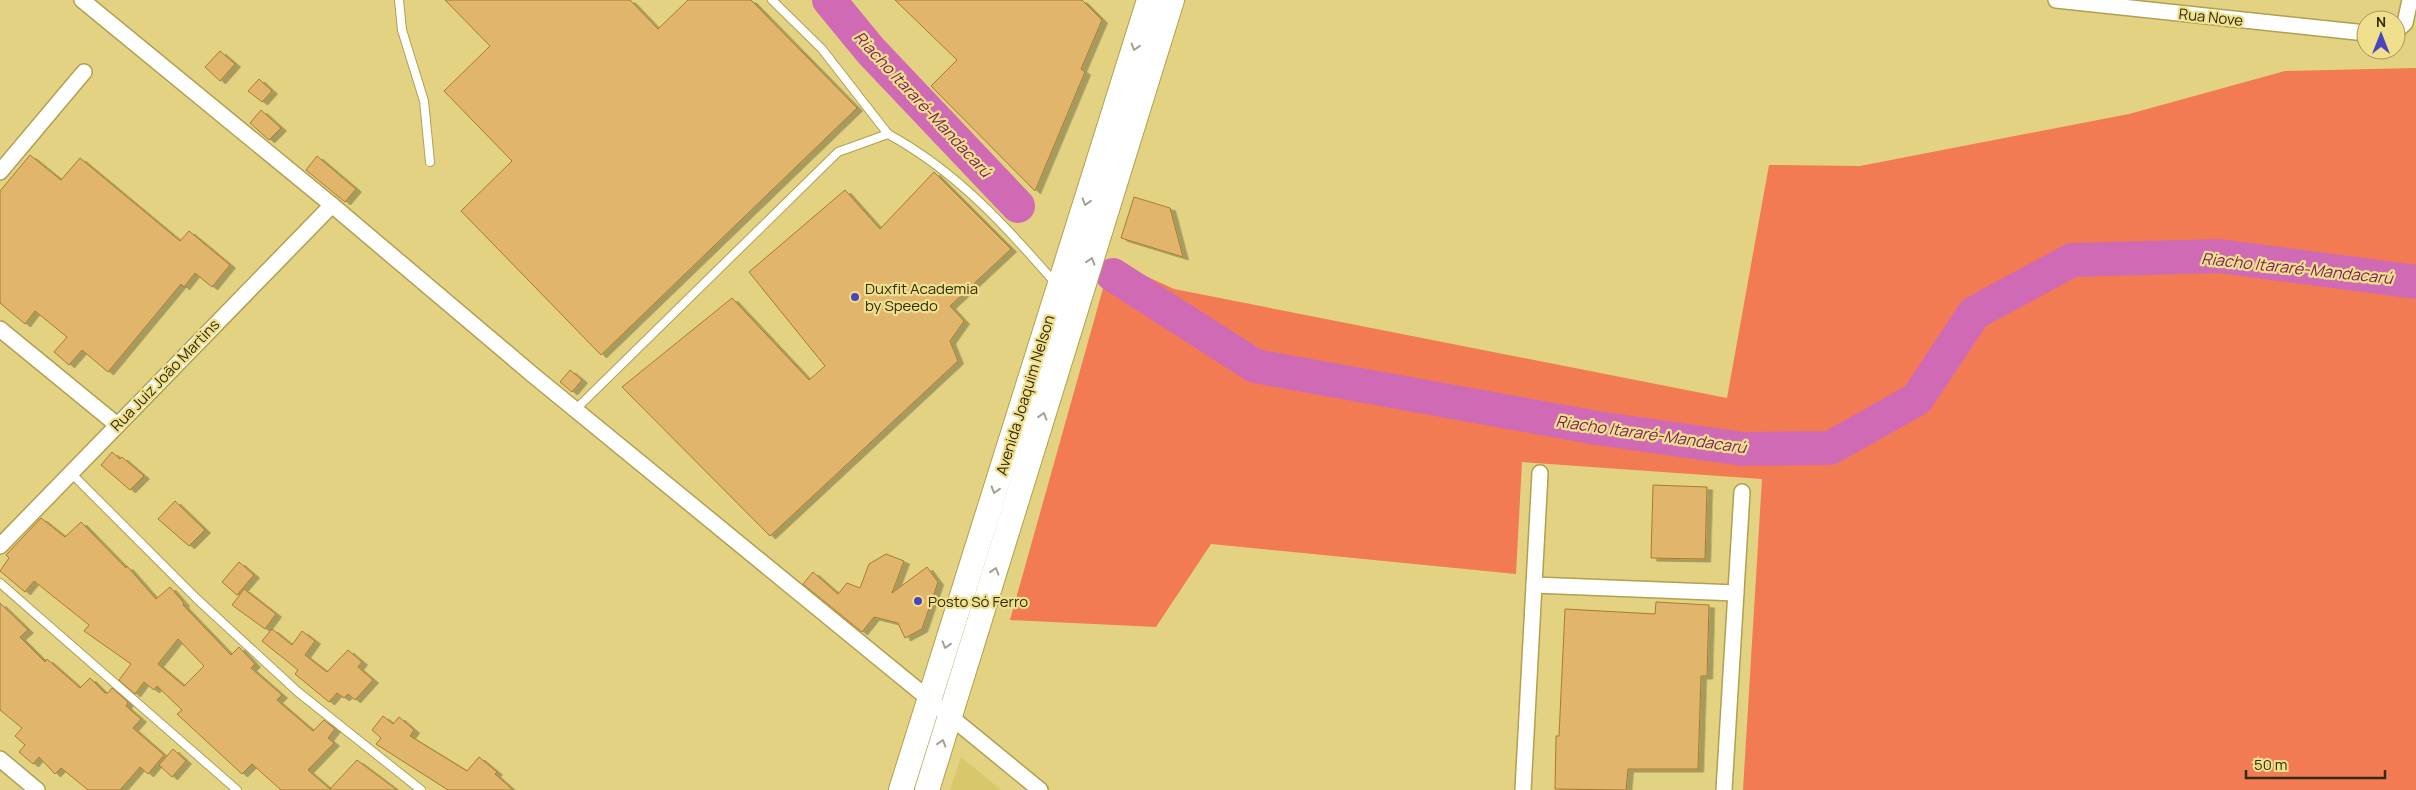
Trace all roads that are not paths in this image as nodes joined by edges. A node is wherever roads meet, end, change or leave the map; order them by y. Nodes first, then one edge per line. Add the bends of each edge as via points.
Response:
1 (82, 0) edge
2 (399, 0) edge
3 (772, 0) edge
4 (1149, 0) edge
5 (1172, 0) edge
6 (2056, 0) edge
7 (2410, 0) edge
8 (2406, 18) edge
9 (2356, 33) edge
10 (84, 72) dead end
11 (1127, 106) junction
12 (888, 134) junction
13 (430, 162) dead end
14 (1110, 162) junction
15 (0, 172) edge
16 (332, 205) junction
17 (1059, 287) junction
18 (0, 330) edge
19 (575, 410) junction
20 (116, 424) junction
21 (72, 473) junction
22 (1540, 473) dead end
23 (1742, 492) dead end
24 (0, 546) edge
25 (0, 583) edge
26 (1534, 585) junction
27 (1736, 593) junction
28 (929, 698) junction
29 (950, 716) junction
30 (0, 759) edge
31 (37, 790) edge
32 (237, 790) edge
33 (420, 790) edge
34 (901, 790) edge
35 (927, 790) edge
36 (1040, 790) edge
37 (1522, 790) edge
38 (1724, 790) edge

1 - 16 street
2 - 13 lane via 402,30 424,101
3 - 12 lane via 822,48
4 -> 11 main road, Avenida Joaquim Nelson
5 - 11 main road, Avenida Joaquim Nelson
6 - 9 street, Rua Nove
7 - 8 street
10 - 15 street
11 - 14 main road, Avenida Joaquim Nelson
12 - 17 lane via 915,149 989,209
12 - 19 lane via 838,152
14 -> 17 main road, Avenida Joaquim Nelson
29 -> 14 main road, Avenida Joaquim Nelson
16 - 19 street
16 - 20 street, Rua Juiz João Martins
17 -> 28 main road, Avenida Joaquim Nelson
18 - 20 street
19 - 28 street
20 - 21 street, Rua Juiz João Martins
21 - 24 street, Rua Juiz João Martins
21 - 33 lane via 197,600 298,692
22 - 26 street
23 - 27 street
25 - 32 lane
26 - 27 street
26 - 37 street
27 - 38 street
28 - 29 street
28 - 34 main road, Avenida Joaquim Nelson
35 -> 29 main road, Avenida Joaquim Nelson
29 - 36 street
30 - 31 street

